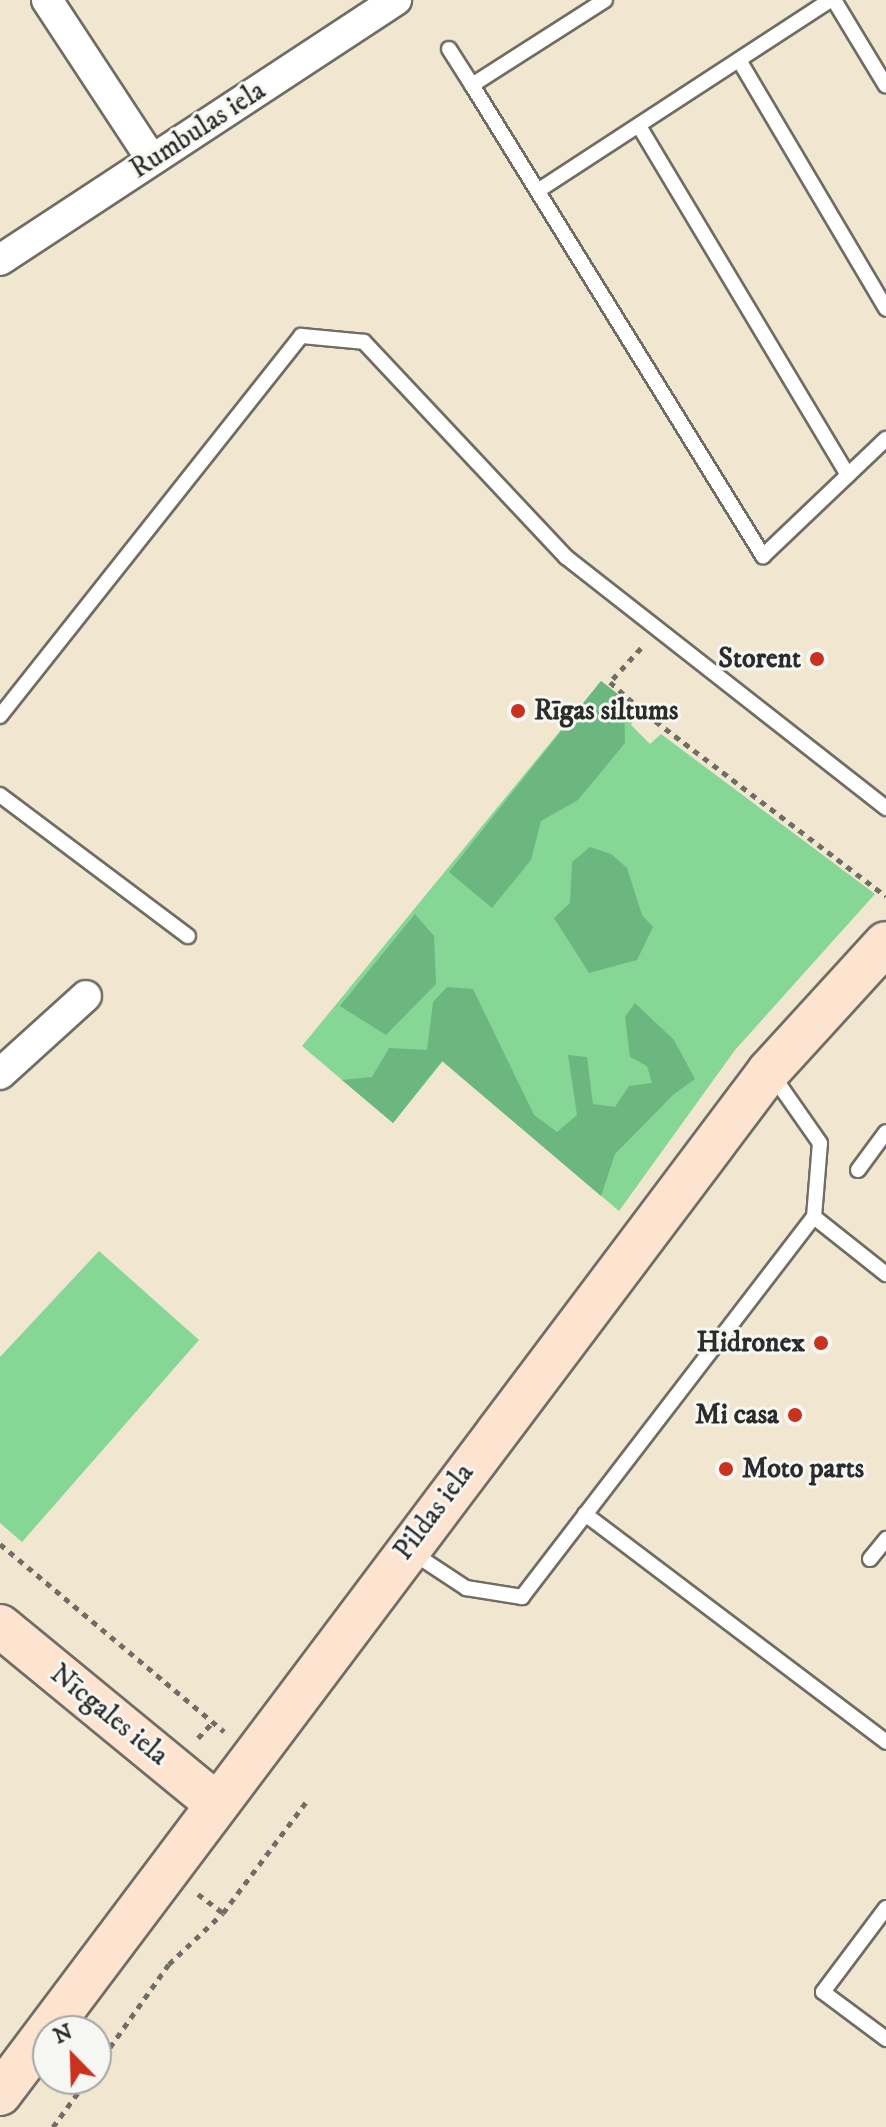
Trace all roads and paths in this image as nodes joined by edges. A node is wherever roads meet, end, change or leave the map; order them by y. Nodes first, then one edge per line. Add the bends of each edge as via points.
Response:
1 (47, 0) edge
2 (396, 0) edge
3 (605, 0) edge
4 (832, 0) edge
5 (449, 49) dead end
6 (739, 60) junction
7 (472, 85) junction
8 (886, 86) edge
9 (639, 126) junction
10 (152, 160) junction
11 (539, 190) junction
12 (0, 260) edge
13 (886, 309) edge
14 (886, 439) edge
15 (848, 475) junction
16 (659, 629) junction
17 (0, 716) edge
18 (0, 795) edge
19 (886, 808) edge
20 (886, 896) edge
21 (188, 936) dead end
22 (886, 943) edge
23 (86, 996) dead end
24 (769, 1071) junction
25 (0, 1074) edge
26 (886, 1132) edge
27 (858, 1170) dead end
28 (814, 1217) junction
29 (886, 1274) edge
30 (585, 1514) junction
31 (886, 1539) edge
32 (0, 1544) edge
33 (407, 1548) junction
34 (870, 1559) dead end
35 (0, 1626) edge
36 (211, 1724) dead end
37 (886, 1742) edge
38 (306, 1802) dead end
39 (217, 1804) junction
40 (167, 1870) junction
41 (886, 1908) edge
42 (223, 1913) junction
43 (886, 2039) edge
44 (112, 2044) edge
45 (0, 2094) edge
46 (76, 2095) edge
47 (53, 2127) edge

1 - 10 street
2 - 10 street, Rumbulas iela
3 - 7 lane
4 - 6 lane
4 - 8 lane
5 - 7 lane
6 - 9 lane
6 - 13 lane
7 - 11 lane
9 - 11 lane
9 - 15 lane
10 - 12 street, Rumbulas iela
11 - 15 lane via 763,556
14 - 15 lane
16 - 17 lane via 566,557 364,342 301,336
16 - 19 lane
16 - 20 path via 610,682
18 - 21 lane
22 - 24 street, Pildas iela
23 - 25 street
24 - 28 lane via 820,1143
24 - 33 street, Pildas iela
26 - 27 lane
28 - 29 lane
28 - 30 lane
30 - 33 lane via 522,1597 466,1588
30 - 37 lane
31 - 34 lane
32 - 36 path
33 - 39 street, Pildas iela
35 - 39 street, Nīcgales iela
38 - 42 path
39 - 40 street, Pildas iela
40 - 42 path
40 - 45 street, Pildas iela
41 - 43 lane via 823,1992
42 - 44 path via 169,1964
46 - 47 path

